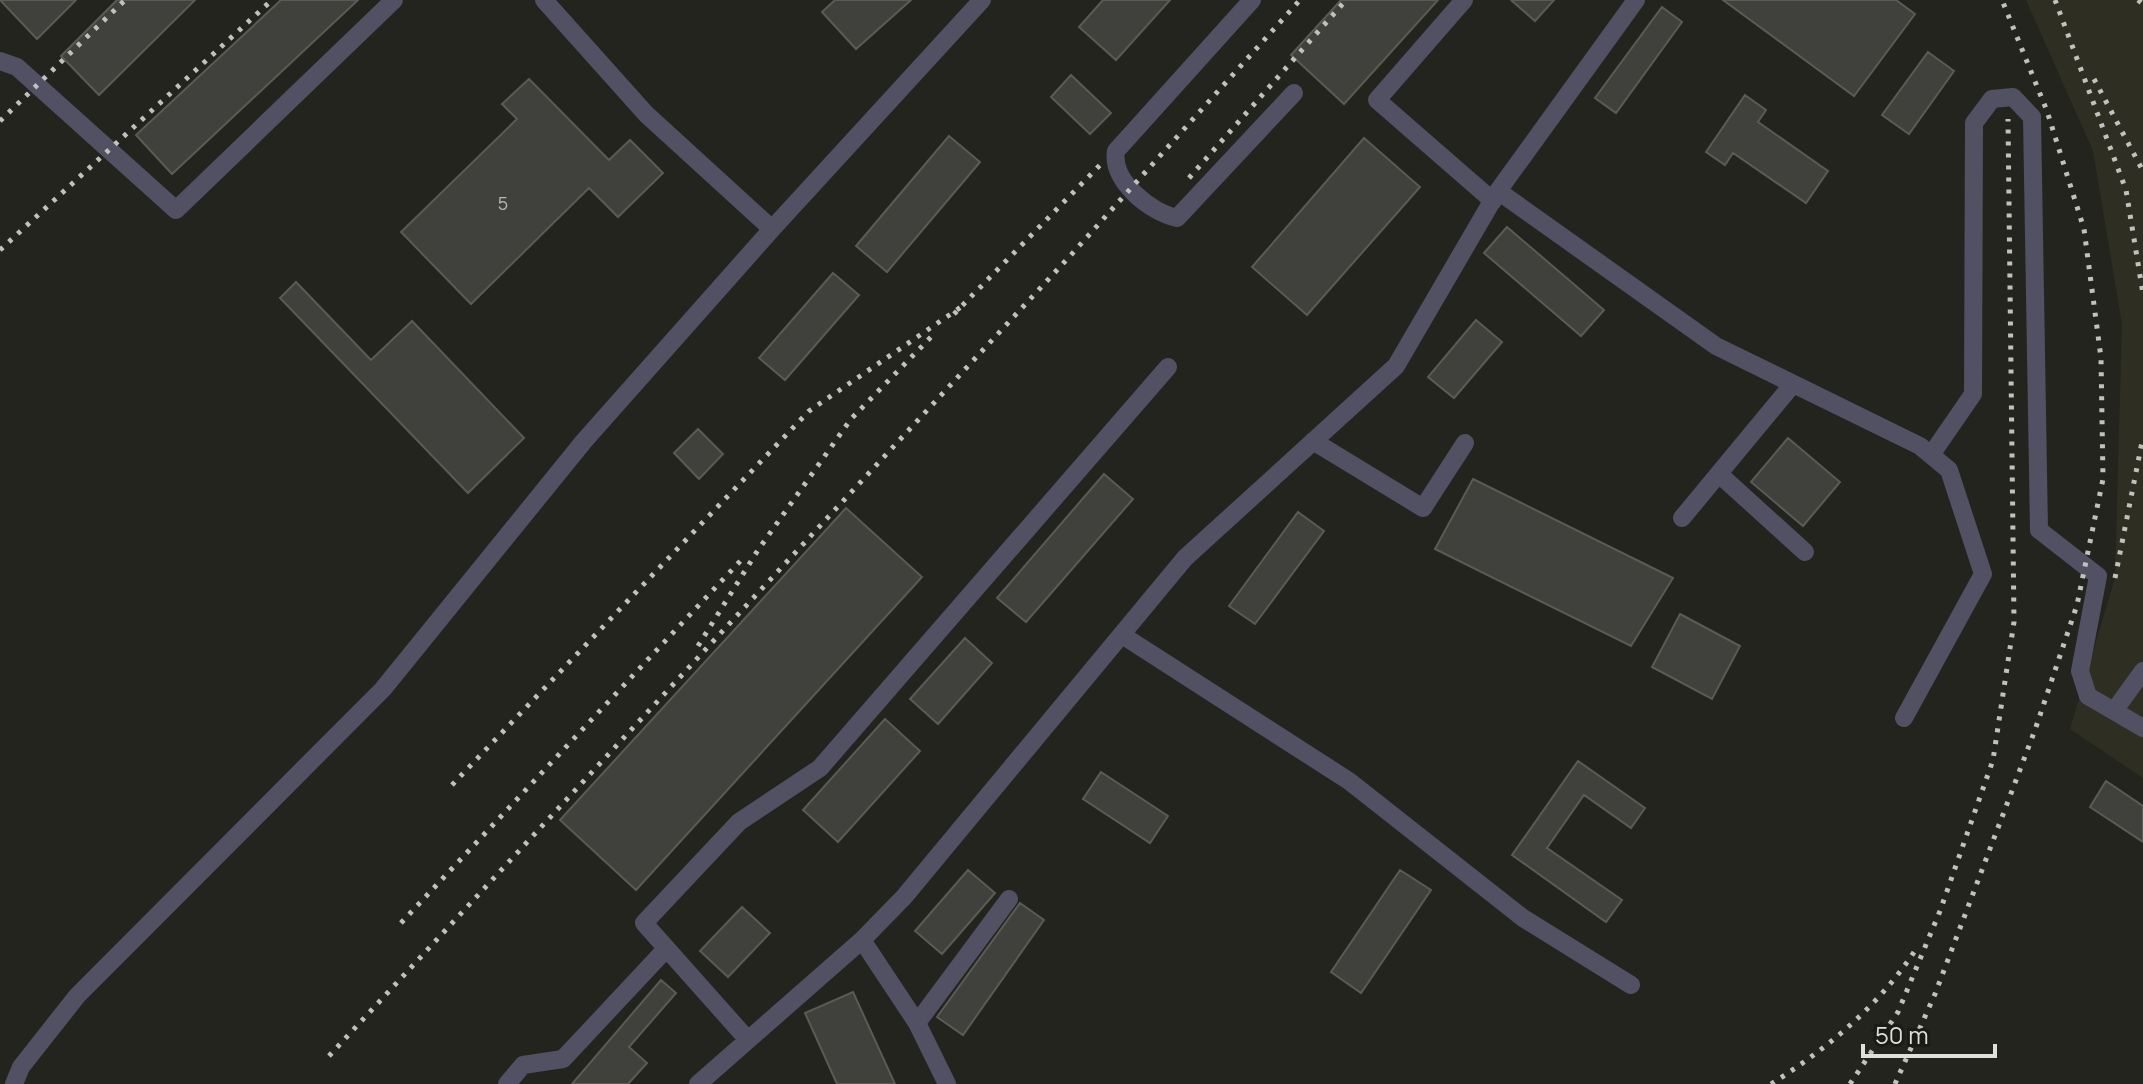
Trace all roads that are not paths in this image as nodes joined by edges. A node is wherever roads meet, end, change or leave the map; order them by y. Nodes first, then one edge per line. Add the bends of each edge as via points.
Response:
1 (394, 0) edge
2 (544, 0) edge
3 (982, 0) edge
4 (1252, 0) edge
5 (1464, 0) edge
6 (1636, 0) edge
7 (0, 61) edge
8 (1294, 93) dead end
9 (1492, 202) junction
10 (772, 229) junction
11 (1168, 367) dead end
12 (1793, 384) junction
13 (1313, 441) junction
14 (1465, 443) dead end
15 (1931, 455) junction
16 (1719, 474) junction
17 (1682, 518) dead end
18 (1805, 552) dead end
19 (1122, 635) junction
20 (2143, 671) edge
21 (2114, 711) junction
22 (1904, 718) dead end
23 (2143, 728) edge
24 (1009, 899) dead end
25 (862, 940) junction
26 (666, 949) junction
27 (1631, 985) dead end
28 (917, 1023) junction
29 (748, 1040) junction
30 (14, 1084) edge
31 (507, 1084) edge
32 (698, 1084) edge
33 (947, 1084) edge

1 - 7 street via 176,210 17,67
2 - 10 street via 646,114
3 - 10 street
4 - 8 street via 1116,151 1120,180 1165,215 1177,218
5 - 9 street via 1377,100
6 - 9 street
9 - 12 street via 1716,346
9 - 13 street via 1396,366
10 - 30 street via 584,441 383,689 77,996 21,1067
11 - 26 street via 820,768 739,822 644,923
12 - 15 street
12 - 16 street
13 - 14 street via 1423,508
13 - 19 street via 1185,558
15 - 21 street via 1973,394 1974,123 1992,99 2013,97 2032,117 2039,530 2098,576 2080,671 2088,696
15 - 22 street via 1949,470 1983,574
16 - 17 street
16 - 18 street
19 - 25 street via 904,897
19 - 27 street via 1349,781 1523,918
20 - 21 street
21 - 23 street
24 - 28 street
25 - 28 street
25 - 29 street
26 - 29 street
26 - 31 street via 563,1059 523,1065
28 - 33 street
29 - 32 street

